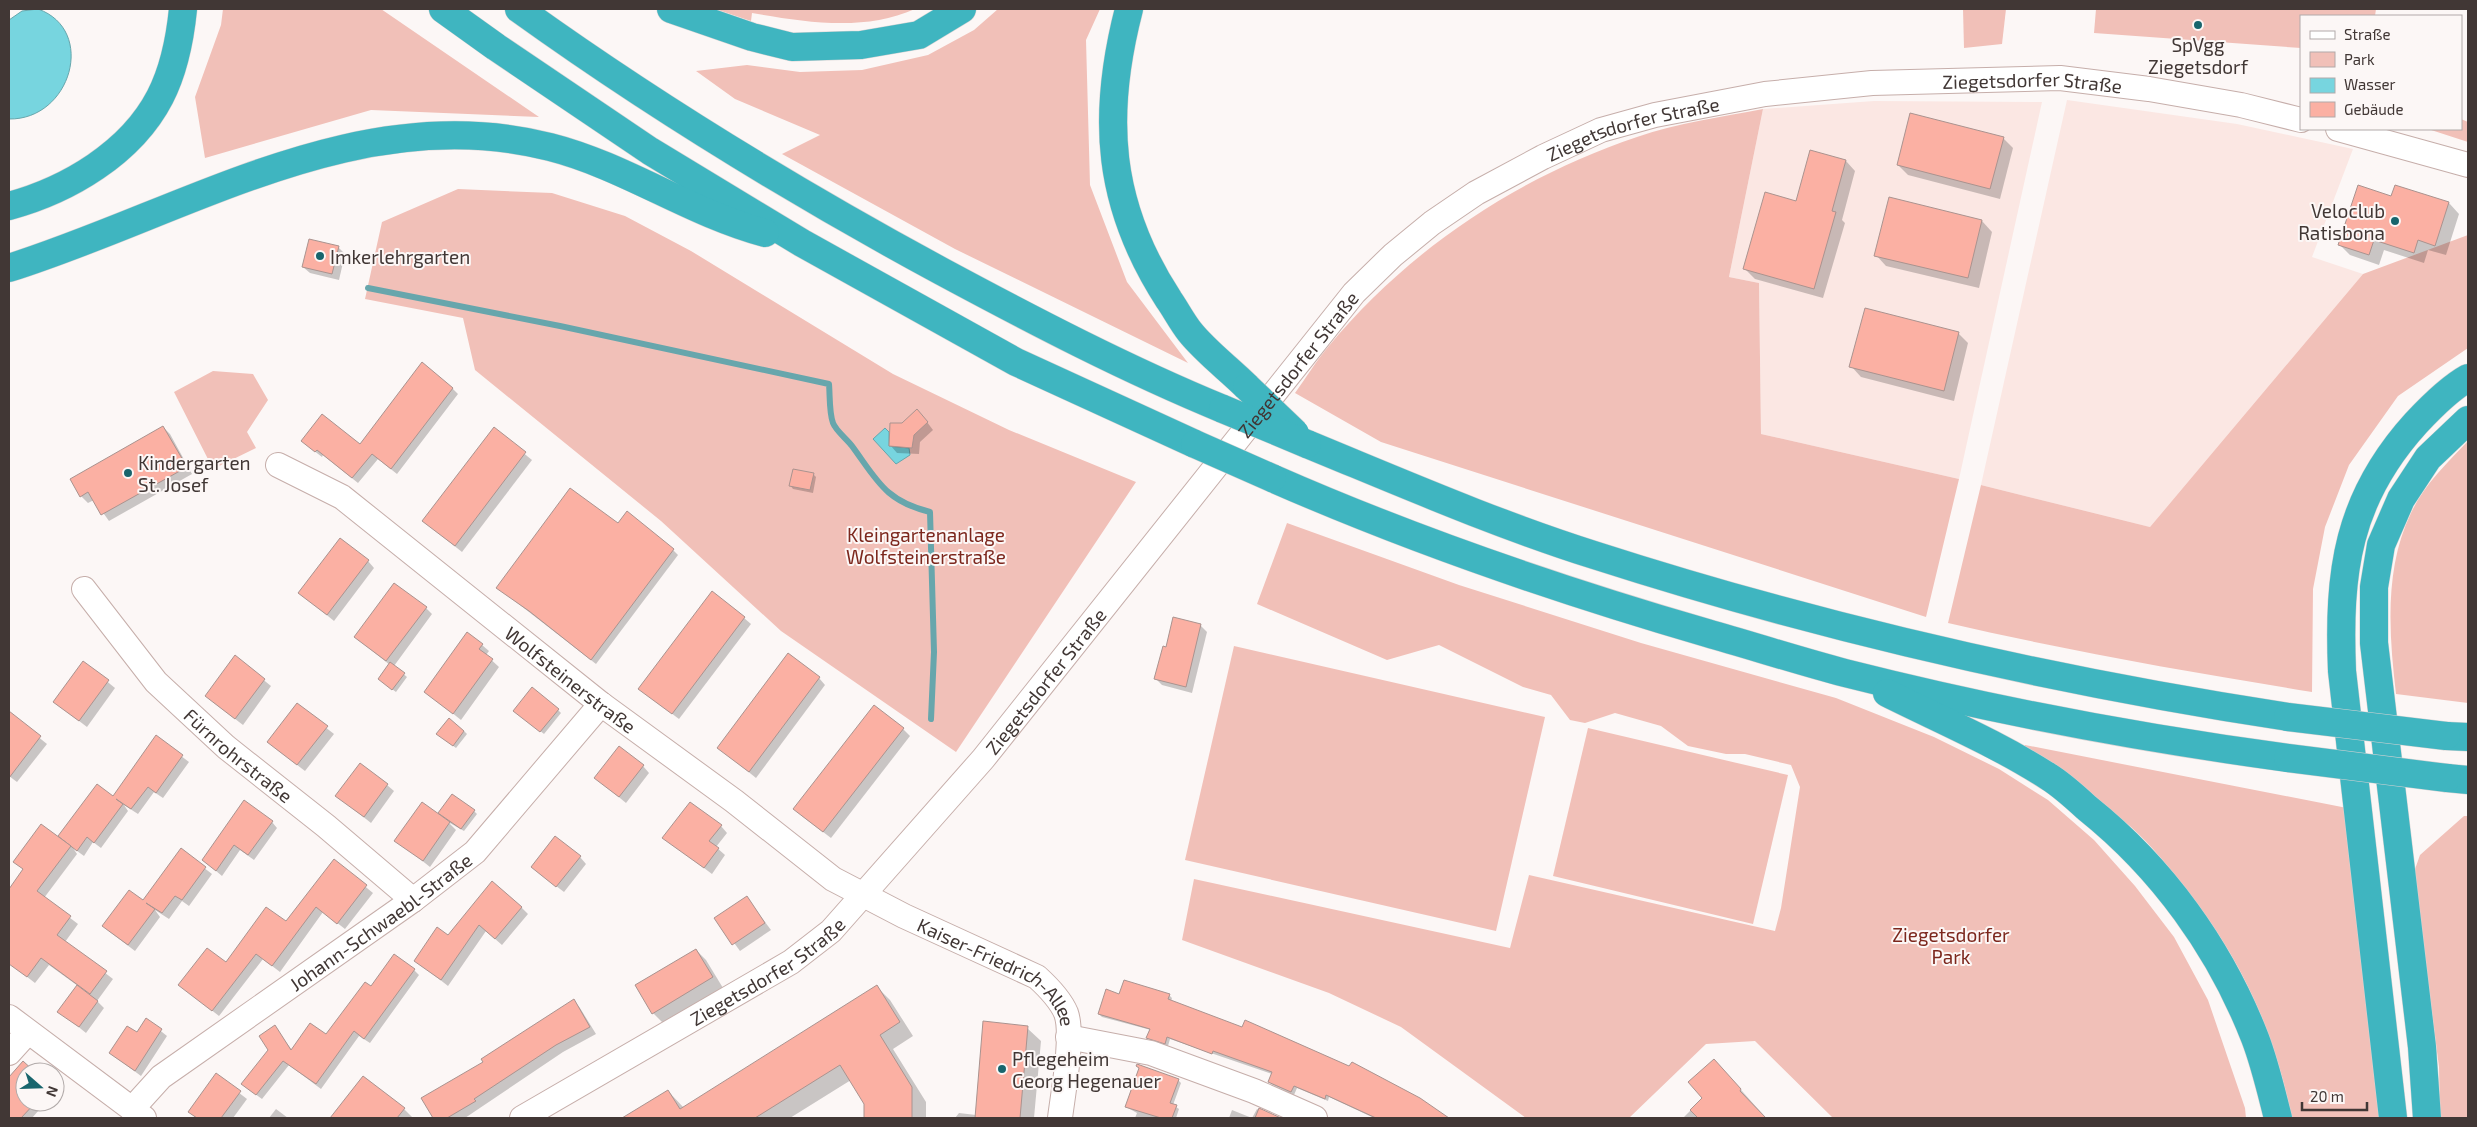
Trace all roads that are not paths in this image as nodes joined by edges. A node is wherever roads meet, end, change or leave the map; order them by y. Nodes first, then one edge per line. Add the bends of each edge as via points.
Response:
1 (183, 9) edge
2 (443, 9) edge
3 (519, 9) edge
4 (671, 9) edge
5 (962, 9) edge
6 (1129, 9) edge
7 (2300, 120) edge
8 (2342, 130) edge
9 (2468, 165) edge
10 (9, 206) edge
11 (802, 243) junction
12 (9, 268) edge
13 (2468, 378) edge
14 (2468, 420) edge
15 (1307, 444) junction
16 (278, 465) dead end
17 (84, 589) dead end
18 (1844, 672) junction
19 (601, 704) junction
20 (2457, 737) edge
21 (2457, 779) edge
22 (864, 895) junction
23 (413, 900) junction
24 (9, 1018) edge
25 (28, 1032) junction
26 (1068, 1038) junction
27 (9, 1053) edge
28 (138, 1114) edge
29 (522, 1118) edge
30 (1060, 1118) edge
31 (1315, 1118) edge
32 (2278, 1118) edge
33 (2393, 1118) edge
34 (2427, 1118) edge

1 - 10 highway via 175,59 163,90 137,130 106,159 67,184
2 - 11 highway via 650,151
3 - 15 highway, bridge via 658,104 806,196 1060,335 1166,385
4 - 5 highway via 743,34 792,46 861,45 919,35
6 - 15 highway, bridge via 1118,51 1112,107 1115,162 1127,217 1148,268 1190,332
7 - 22 street, Ziegetsdorfer Straße via 2241,105 2060,78 1872,82 1765,94 1646,117 1601,130 1476,193 1406,244 1354,293 982,758
8 - 9 street
11 - 12 highway via 737,226 617,170 550,147 505,138 452,135 375,141 329,151 274,168 60,252
11 - 18 highway, bridge via 1016,362 1272,478 1464,556 1586,597
13 - 33 highway via 2426,412 2393,448 2376,476 2354,526 2343,581 2340,622 2342,671
14 - 34 highway via 2428,458 2401,499 2381,545 2374,587 2374,643 2422,1047
15 - 20 highway, bridge via 1451,504 1592,555 1779,611 1965,657 2179,700 2288,718
16 - 19 street, Wolfsteinerstraße via 342,497
17 - 23 street, Fürnrohrstraße via 156,682 231,752 326,826
18 - 21 highway, bridge via 2043,718 2171,742
18 - 32 highway via 1984,740 2050,777 2144,858 2189,915 2237,998 2256,1040
19 - 22 street, Wolfsteinerstraße via 834,879
19 - 23 street, Johann-Schwaebl-Straße via 475,852
22 - 26 street, Kaiser-Friedrich-Allee via 1037,977 1053,992 1066,1014
22 - 29 street, Ziegetsdorfer Straße via 831,931 791,962
23 - 28 street, Johann-Schwaebl-Straße via 161,1076
24 - 25 street
25 - 27 street
25 - 28 street
26 - 30 street, Kaiser-Friedrich-Allee
26 - 31 street via 1151,1053 1254,1091

